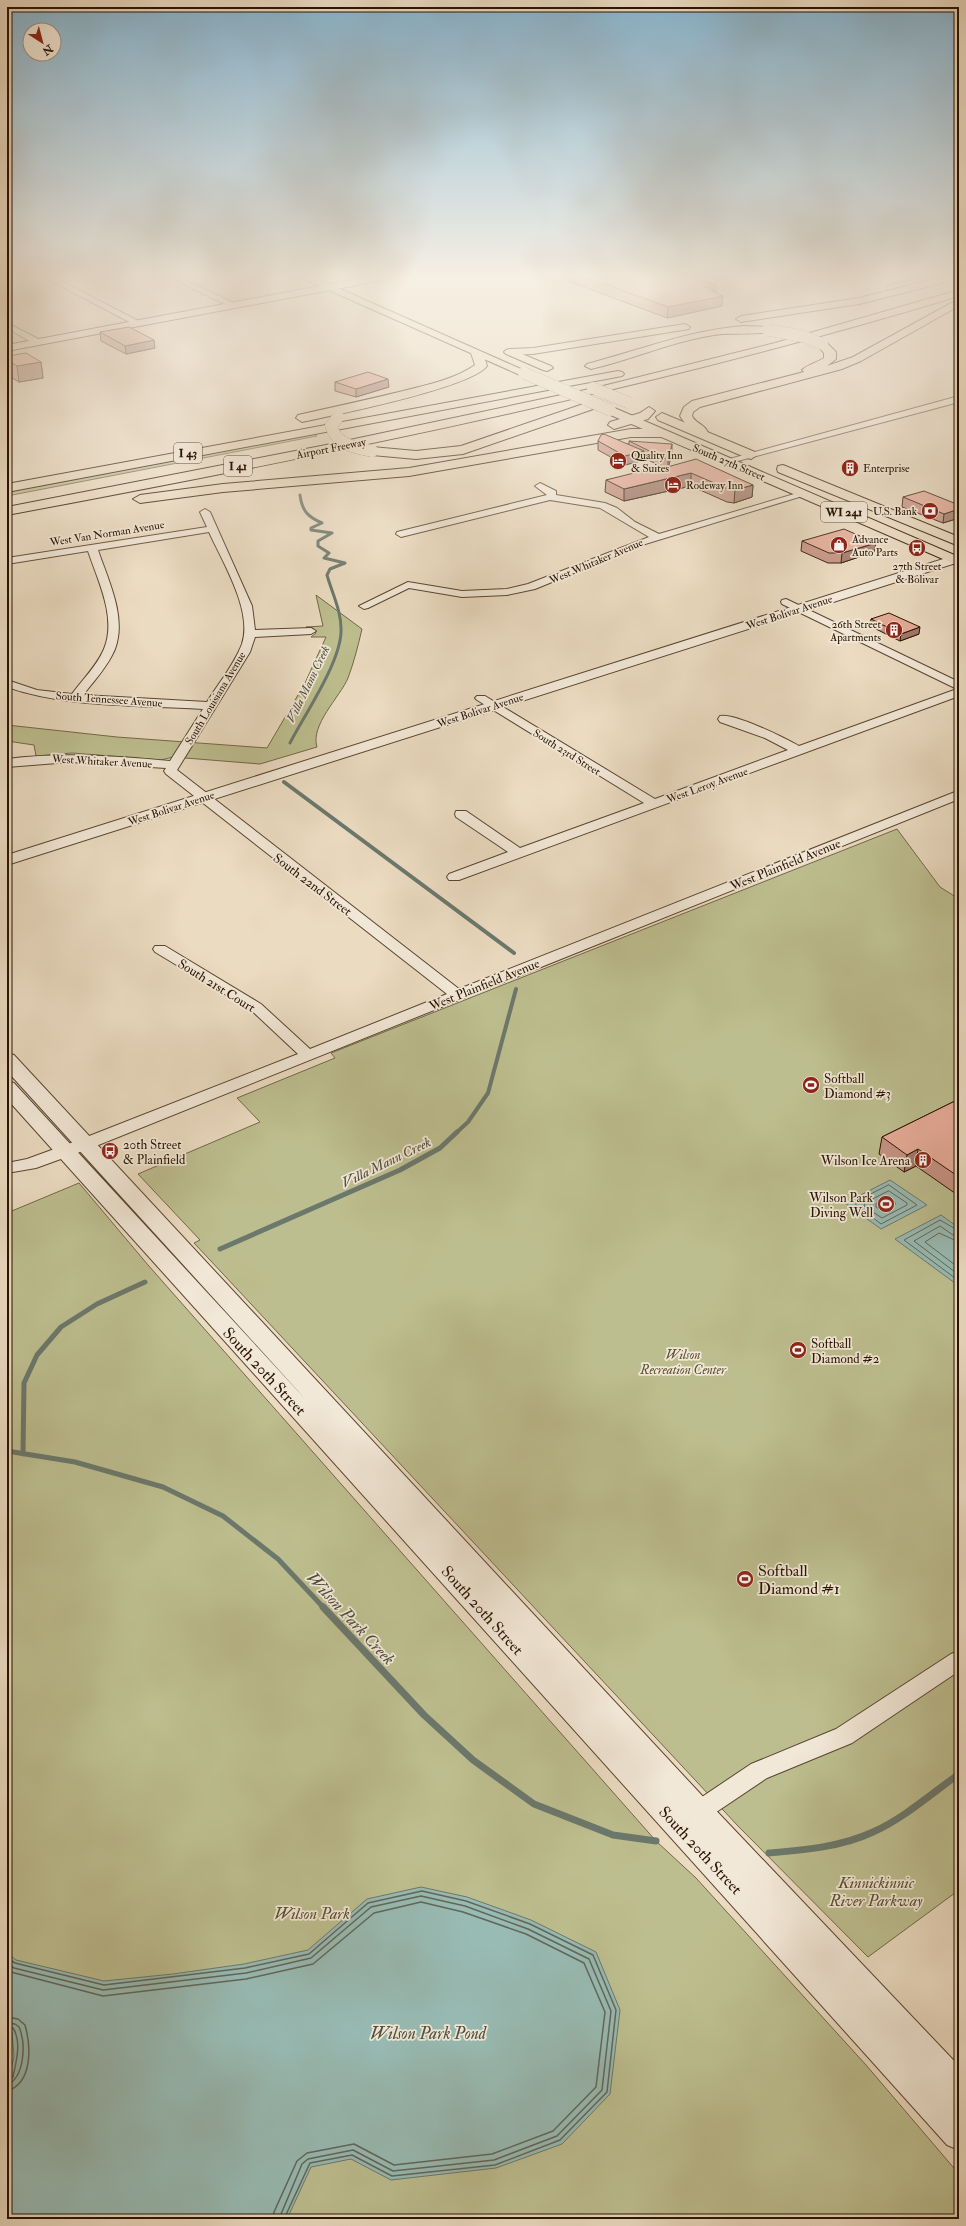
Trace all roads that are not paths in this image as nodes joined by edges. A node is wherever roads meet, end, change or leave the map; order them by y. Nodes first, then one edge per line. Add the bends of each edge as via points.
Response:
1 (449, 380) edge
2 (530, 380) edge
3 (540, 380) edge
4 (575, 380) edge
5 (577, 380) edge
6 (600, 380) edge
7 (648, 380) edge
8 (674, 380) edge
9 (776, 380) edge
10 (787, 380) edge
11 (732, 394) junction
12 (388, 398) junction
13 (959, 399) edge
14 (649, 411) junction
15 (293, 420) dead end
16 (633, 420) junction
17 (662, 433) junction
18 (702, 433) junction
19 (226, 434) dead end
20 (252, 442) junction
21 (751, 455) junction
22 (727, 462) junction
23 (434, 468) junction
24 (747, 470) junction
25 (7, 479) edge
26 (540, 486) dead end
27 (7, 488) edge
28 (804, 494) junction
29 (550, 497) junction
30 (7, 500) edge
31 (50, 503) junction
32 (7, 511) edge
33 (205, 512) dead end
34 (7, 516) edge
35 (7, 524) edge
36 (212, 529) junction
37 (401, 534) dead end
38 (658, 537) junction
39 (92, 548) junction
40 (956, 553) edge
41 (7, 561) edge
42 (364, 606) dead end
43 (792, 606) junction
44 (311, 631) dead end
45 (251, 634) junction
46 (7, 683) edge
47 (959, 686) edge
48 (959, 692) edge
49 (75, 698) junction
50 (487, 702) junction
51 (212, 706) junction
52 (724, 719) dead end
53 (799, 751) junction
54 (7, 763) edge
55 (172, 768) junction
56 (198, 794) junction
57 (959, 795) edge
58 (654, 804) junction
59 (461, 814) dead end
60 (7, 848) edge
61 (518, 853) junction
62 (7, 860) edge
63 (454, 877) dead end
64 (160, 949) dead end
65 (457, 995) junction
66 (308, 1055) junction
67 (7, 1059) edge
68 (7, 1087) edge
69 (75, 1148) junction
70 (7, 1168) edge
71 (959, 1660) edge
72 (696, 1826) junction
73 (781, 1916) junction
74 (959, 2090) edge
75 (959, 2133) edge

1 - 12 main road
2 - 20 main road, bridge via 278,434
3 - 16 main road, South 27th Street / WI 241, bridge
4 - 14 main road, South 27th Street / WI 241, bridge
5 - 20 main road, I 43
6 - 30 main road, I 41 via 453,413
7 - 31 main road, Airport Freeway / I 41 via 476,418
8 - 12 main road, bridge via 634,391 469,448 441,454 416,455 372,451 349,445 335,437 331,431 331,425 338,417 352,409
9 - 11 main road, bridge
10 - 11 main road
11 - 18 main road via 696,404 688,410 687,419 700,428
12 - 15 main road
13 - 21 street
14 - 16 main road
14 - 18 main road, South 27th Street / WI 241
16 - 17 main road, South 27th Street / WI 241
16 - 23 main road
17 - 22 main road, South 27th Street / WI 241
17 - 23 main road via 631,433
18 - 21 main road, South 27th Street / WI 241
19 - 25 main road
20 - 27 main road, I 43
21 - 22 street
21 - 40 main road, South 27th Street / WI 241
22 - 24 main road, South 27th Street / WI 241
23 - 35 main road via 223,488 143,499
24 - 28 main road, South 27th Street / WI 241
24 - 40 main road via 870,512
26 - 29 street via 553,493
28 - 38 street, West Whitaker Avenue
28 - 40 main road, South 27th Street / WI 241
29 - 37 street
29 - 38 street via 602,505
31 - 32 main road, I 41
31 - 34 main road
33 - 36 street, South Louisiana Avenue
36 - 39 street, West Van Norman Avenue
36 - 45 street, South Louisiana Avenue via 247,606
38 - 42 street, West Whitaker Avenue via 609,554 544,583 519,590 462,594 408,584
39 - 41 street, West Van Norman Avenue
39 - 49 street via 111,607 113,634 110,648
40 - 43 street, West Bolivar Avenue
43 - 47 street
43 - 50 street, West Bolivar Avenue
44 - 45 street
45 - 51 street, South Louisiana Avenue via 244,652
46 - 49 street, South Tennessee Avenue via 35,693
48 - 53 street, West Leroy Avenue
49 - 51 street, South Tennessee Avenue
50 - 56 street, West Bolivar Avenue
50 - 58 street, South 23rd Street
51 - 55 street, South Louisiana Avenue
52 - 53 street via 770,735
53 - 58 street, West Leroy Avenue
54 - 55 street, West Whitaker Avenue via 56,757 98,758
55 - 56 street, South 22nd Street
56 - 60 street, West Bolivar Avenue
56 - 62 street, West Bolivar Avenue
56 - 65 street, South 22nd Street
57 - 65 street, West Plainfield Avenue
58 - 61 street, West Leroy Avenue
59 - 61 street
61 - 63 street, West Leroy Avenue
64 - 66 street, South 21st Court via 256,1007
65 - 66 street, West Plainfield Avenue
66 - 69 street, West Plainfield Avenue
67 - 69 street, South 20th Street
68 - 69 street, South 20th Street
69 - 70 street, West Plainfield Avenue via 30,1164
69 - 72 street, South 20th Street
71 - 72 street via 844,1736 759,1770
72 - 73 street, South 20th Street
73 - 74 street, South 20th Street
73 - 75 street, South 20th Street

